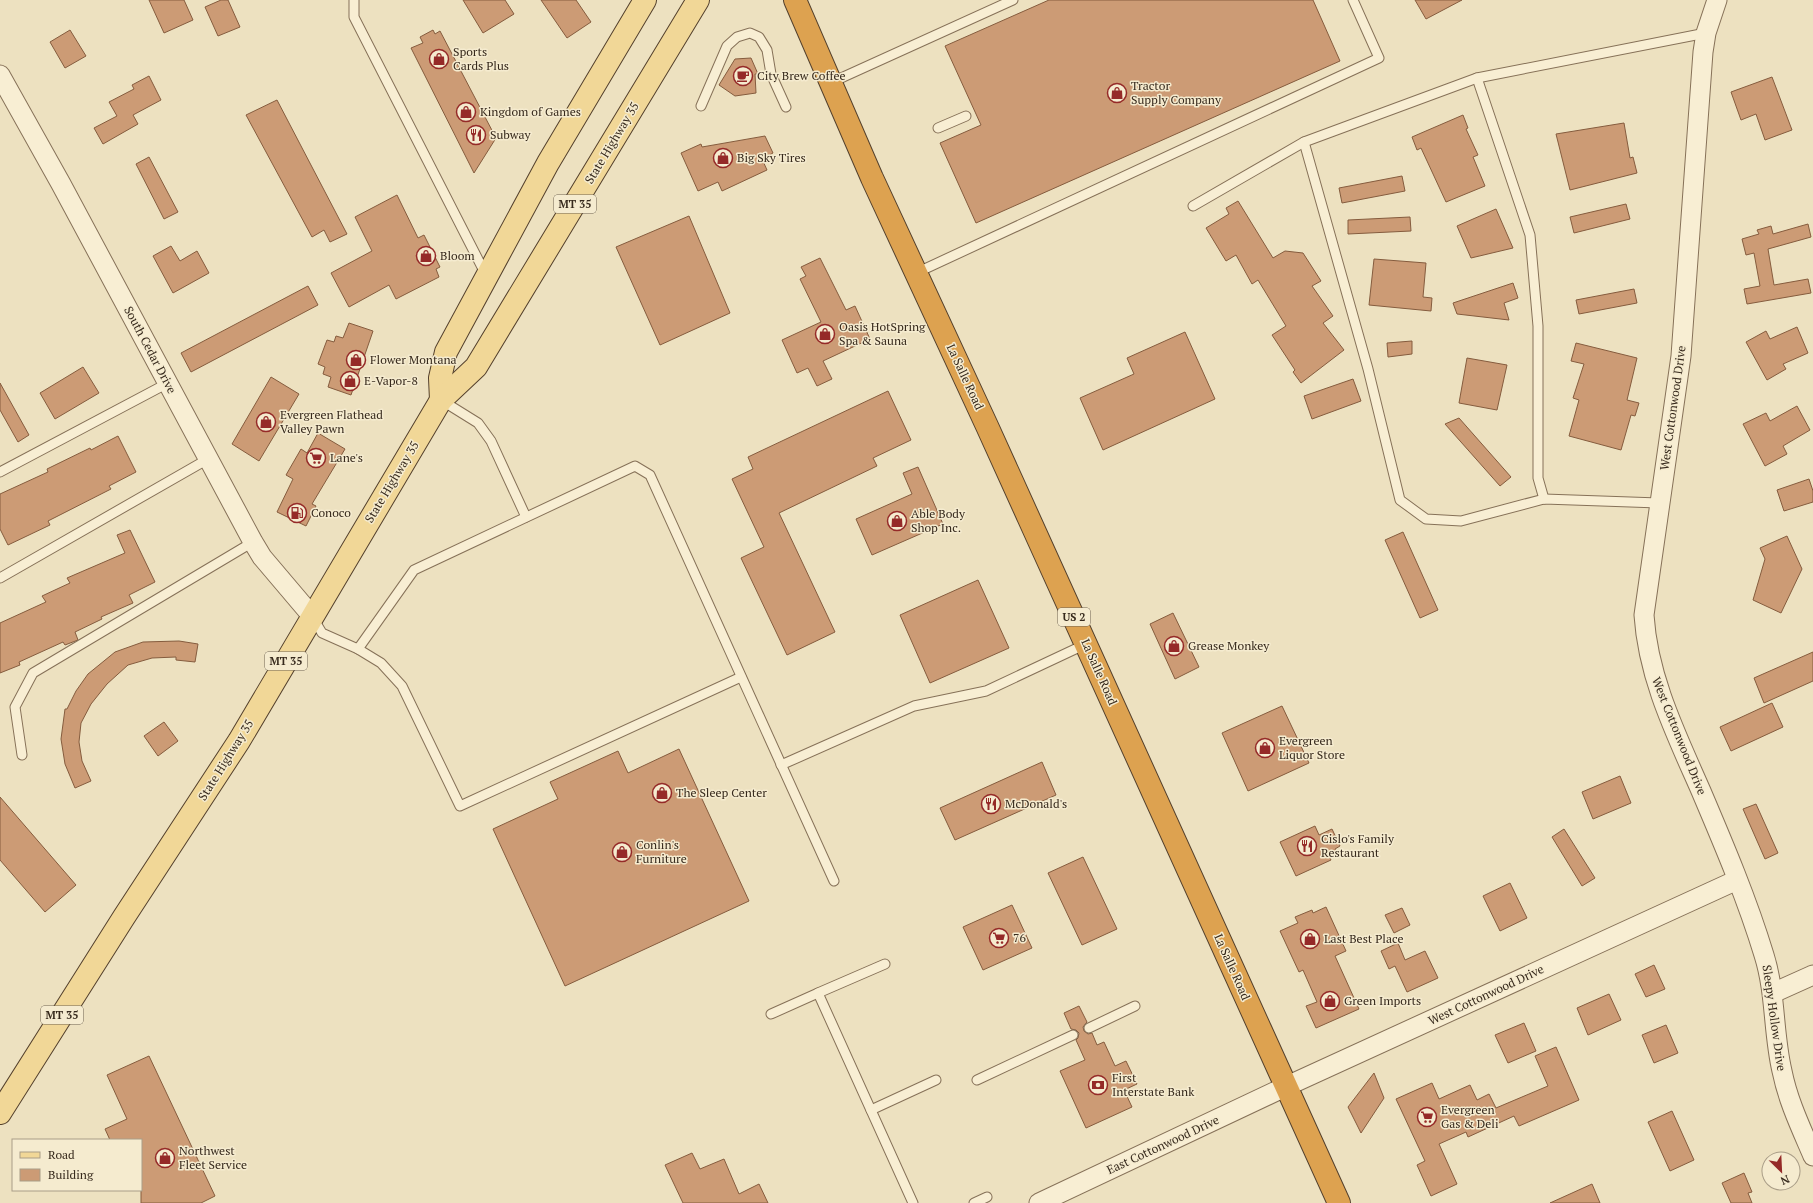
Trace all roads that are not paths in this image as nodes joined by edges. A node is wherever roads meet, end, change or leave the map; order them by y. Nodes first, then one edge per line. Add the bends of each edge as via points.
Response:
1 (354, 0) edge
2 (645, 0) edge
3 (698, 0) edge
4 (795, 0) edge
5 (811, 0) edge
6 (1013, 0) edge
7 (1353, 0) edge
8 (1717, 0) edge
9 (808, 32) junction
10 (1706, 32) junction
11 (0, 75) edge
12 (1477, 78) junction
13 (830, 83) junction
14 (701, 106) dead end
15 (786, 107) dead end
16 (966, 116) dead end
17 (938, 128) dead end
18 (1304, 142) junction
19 (1193, 206) dead end
20 (916, 273) junction
21 (487, 276) junction
22 (168, 383) junction
23 (441, 400) junction
24 (208, 459) junction
25 (0, 472) edge
26 (1544, 499) junction
27 (1659, 503) junction
28 (526, 517) junction
29 (253, 542) junction
30 (0, 578) edge
31 (312, 616) junction
32 (1086, 644) junction
33 (358, 650) junction
34 (741, 677) junction
35 (22, 755) dead end
36 (781, 765) junction
37 (1738, 880) junction
38 (834, 881) dead end
39 (885, 964) dead end
40 (1813, 974) edge
41 (818, 993) junction
42 (1773, 993) junction
43 (1135, 1006) dead end
44 (771, 1014) dead end
45 (1089, 1028) dead end
46 (1073, 1036) dead end
47 (936, 1080) dead end
48 (977, 1080) dead end
49 (1286, 1086) junction
50 (871, 1110) junction
51 (0, 1114) edge
52 (1813, 1156) edge
53 (987, 1197) dead end
54 (913, 1203) edge
55 (974, 1203) edge
56 (1040, 1203) edge
57 (1340, 1203) edge

1 - 21 lane via 354,17
2 - 21 main road via 548,163
3 - 23 main road, State Highway 35 / MT 35 via 476,367
4 - 9 highway, US 2
5 - 9 highway, US 2
6 - 13 lane
7 - 20 lane via 1379,58
8 - 10 street, West Cottonwood Drive
9 - 13 highway, La Salle Road / US 2
10 - 12 lane
10 - 27 street, West Cottonwood Drive via 1698,93 1681,356
11 - 22 street, South Cedar Drive
12 - 18 lane
12 - 26 lane via 1530,235 1538,326 1538,478
13 - 20 highway, La Salle Road / US 2
14 - 15 lane via 727,46 737,37 750,34 758,37 767,50 771,74
16 - 17 lane
18 - 19 lane
18 - 26 lane via 1368,369 1400,500 1426,519 1461,521
20 - 32 highway, La Salle Road / US 2
21 - 23 main road via 446,352 440,378
22 - 24 street, South Cedar Drive
22 - 25 lane
23 - 28 lane via 478,423 491,441
23 - 31 main road, State Highway 35 / MT 35
24 - 29 street, South Cedar Drive
24 - 30 lane
26 - 27 lane
27 - 37 street, West Cottonwood Drive via 1644,615 1649,659 1662,700
28 - 33 lane via 414,570
28 - 34 lane via 635,466 650,475
29 - 31 street, South Cedar Drive
29 - 35 lane via 33,673 15,707
31 - 33 lane via 322,634
31 - 51 main road, State Highway 35 / MT 35 via 235,748 124,917
32 - 36 lane via 986,691 914,706
32 - 49 highway, La Salle Road / US 2
33 - 34 lane via 381,663 402,686 460,806
34 - 36 lane
36 - 38 lane
37 - 42 street, Sleepy Hollow Drive via 1764,955
37 - 49 street, West Cottonwood Drive
39 - 41 lane
40 - 42 street
41 - 44 lane
41 - 50 lane
42 - 52 street, Sleepy Hollow Drive via 1781,1069
43 - 45 lane
46 - 48 lane
47 - 50 lane
49 - 56 street, East Cottonwood Drive
49 - 57 highway, La Salle Road / US 2
50 - 54 lane
53 - 55 lane

